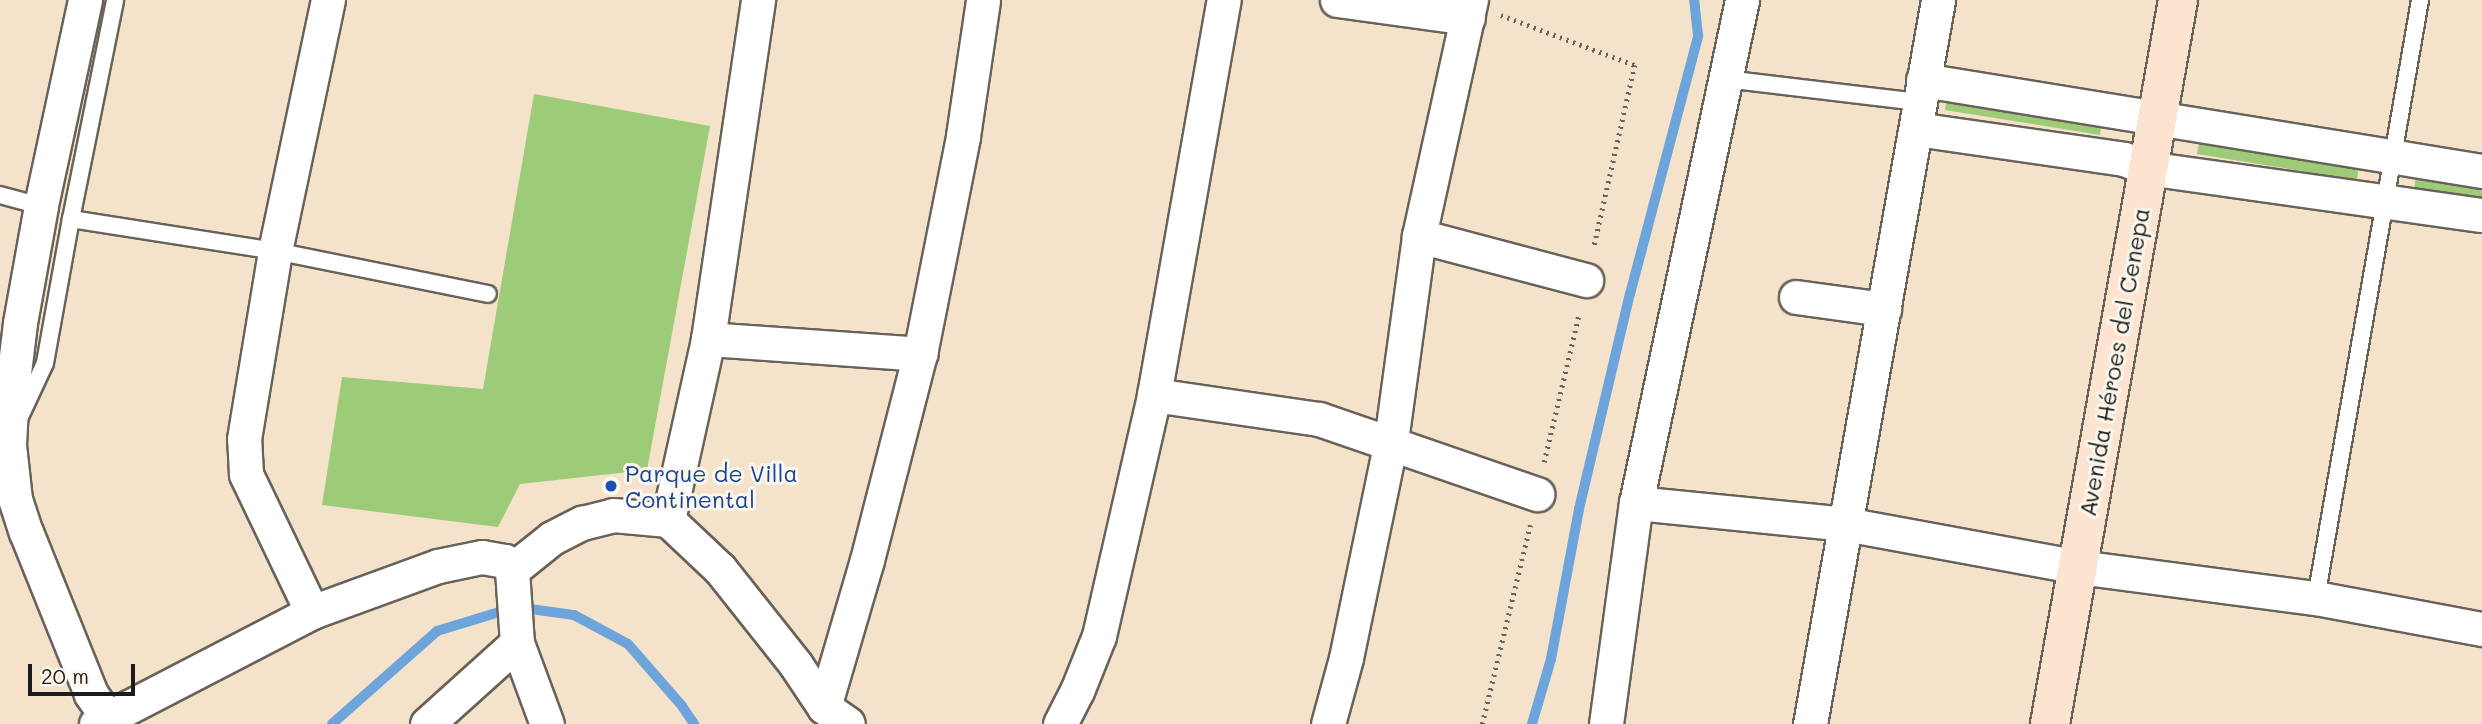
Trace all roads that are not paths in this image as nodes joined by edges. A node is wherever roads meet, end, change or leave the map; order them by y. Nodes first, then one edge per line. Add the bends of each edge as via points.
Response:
1 (85, 0) edge
2 (115, 0) edge
3 (328, 0) edge
4 (758, 0) edge
5 (983, 0) edge
6 (1224, 0) edge
7 (1337, 0) edge
8 (1742, 0) edge
9 (1937, 0) edge
10 (2178, 0) edge
11 (2420, 0) edge
12 (1470, 7) edge
13 (1725, 79) junction
14 (1919, 104) junction
15 (2156, 116) junction
16 (2391, 155) junction
17 (2147, 168) junction
18 (2482, 171) edge
19 (0, 195) edge
20 (2384, 201) junction
21 (41, 206) junction
22 (2482, 215) edge
23 (71, 219) junction
24 (1419, 236) junction
25 (275, 251) junction
26 (1586, 280) road end
27 (488, 294) dead end
28 (1796, 296) dead end
29 (1884, 309) junction
30 (708, 339) junction
31 (920, 354) junction
32 (1154, 395) junction
33 (9, 440) junction
34 (1391, 441) junction
35 (1537, 494) road end
36 (1636, 503) junction
37 (668, 520) junction
38 (1845, 524) junction
39 (2079, 567) junction
40 (513, 575) junction
41 (2316, 598) junction
42 (312, 612) junction
43 (2482, 629) edge
44 (517, 643) junction
45 (836, 716) edge
46 (102, 721) edge
47 (427, 724) edge
48 (547, 724) edge
49 (1060, 724) edge
50 (1328, 724) edge
51 (1606, 724) edge
52 (1810, 724) edge
53 (2050, 724) edge

1 - 21 street
2 - 23 lane
3 - 25 street
4 - 30 street
5 - 31 street via 964,135
6 - 32 street
7 - 12 street
8 - 13 street
9 - 14 street
10 - 15 street, Avenida Héroes del Cenepa
11 - 16 lane
12 - 24 street
13 - 14 lane
13 - 36 street
14 - 15 street
14 - 17 street
14 - 29 street
15 - 16 street
15 - 17 street, Avenida Héroes del Cenepa
16 - 18 street
16 - 20 lane
17 - 20 street
17 - 39 street, Avenida Héroes del Cenepa
19 - 21 lane
20 - 22 street
20 - 41 lane
21 - 33 street via 20,323
23 - 25 lane
23 - 33 lane via 45,363
24 - 26 street
24 - 34 street
25 - 27 lane
25 - 42 street via 244,439 246,474
28 - 29 street
29 - 38 street
30 - 31 street
30 - 37 street
31 - 45 street via 867,559
32 - 34 street via 1319,419
32 - 49 street via 1099,636
33 - 46 street via 10,472 26,532
34 - 35 street
34 - 50 street
36 - 38 street
36 - 51 street
37 - 40 street via 613,515 582,523 552,537
37 - 45 street via 720,569
38 - 39 street
38 - 52 street
39 - 41 street
39 - 53 street, Avenida Héroes del Cenepa
40 - 42 street via 505,561 459,560
40 - 44 street
41 - 43 street
42 - 46 street
44 - 47 street
44 - 48 street

